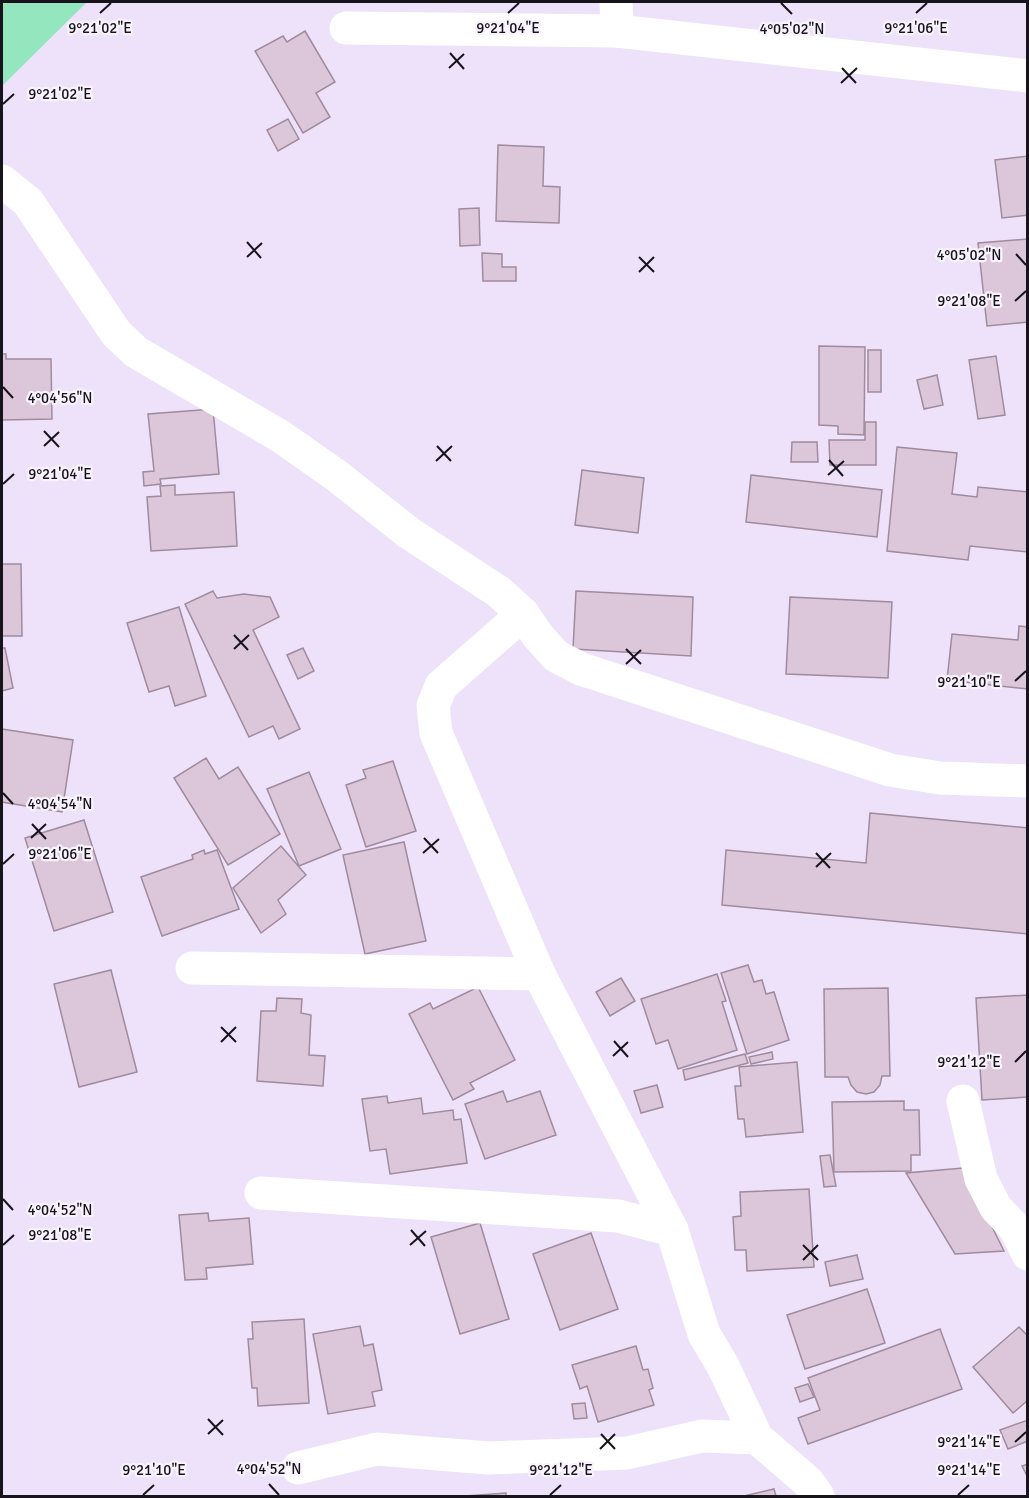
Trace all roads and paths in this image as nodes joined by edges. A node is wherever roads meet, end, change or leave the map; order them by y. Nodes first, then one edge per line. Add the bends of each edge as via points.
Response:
1 (616, 16) edge
2 (346, 28) dead end
3 (1028, 76) edge
4 (2, 181) edge
5 (523, 614) junction
6 (1028, 781) edge
7 (192, 968) dead end
8 (539, 974) junction
9 (963, 1101) dead end
10 (261, 1193) dead end
11 (672, 1230) junction
12 (1028, 1254) edge
13 (757, 1438) junction
14 (298, 1468) dead end
15 (818, 1497) edge

1 - 2 street
1 - 3 street
4 - 5 street via 28,202 116,333 136,352 280,436 409,533 499,592
5 - 6 street via 556,656 581,669 844,756 890,770 940,778
5 - 8 street via 441,686 433,706 436,734
7 - 8 street
8 - 11 street
9 - 12 street via 981,1179
10 - 11 street via 618,1216
11 - 13 street via 704,1334
13 - 14 street via 702,1436 627,1452 488,1458 377,1449
13 - 15 street via 808,1482

